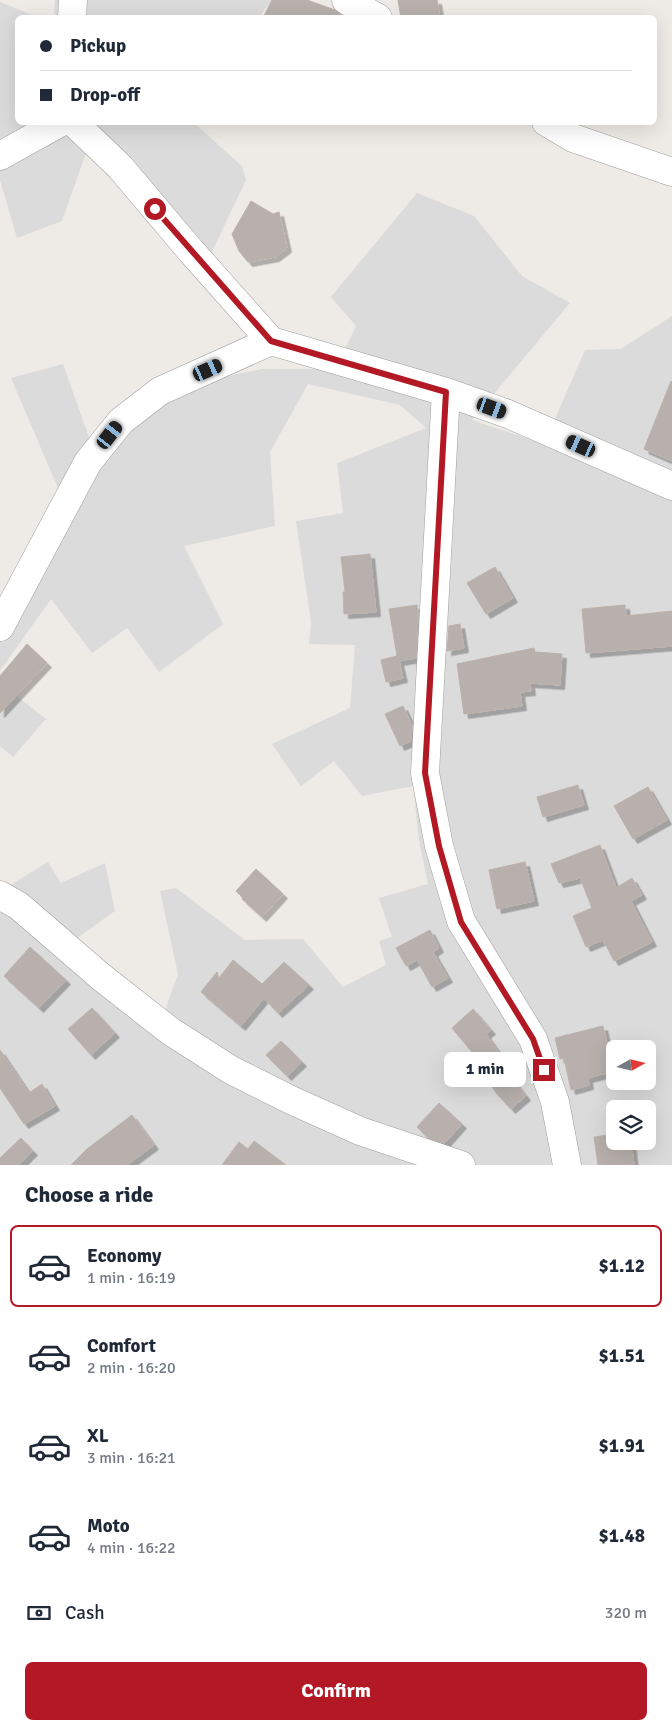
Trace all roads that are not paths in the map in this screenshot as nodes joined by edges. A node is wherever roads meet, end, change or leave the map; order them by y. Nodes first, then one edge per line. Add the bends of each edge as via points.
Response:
1 (73, 0) edge
2 (346, 0) edge
3 (72, 15) edge
4 (373, 15) edge
5 (56, 125) edge
6 (76, 125) edge
7 (551, 125) edge
8 (0, 156) edge
9 (672, 172) edge
10 (271, 341) junction
11 (446, 392) junction
12 (672, 486) edge
13 (0, 628) edge
14 (0, 895) edge
15 (461, 1165) edge
16 (567, 1165) edge

1 - 3 street
2 - 4 street
5 - 8 street
6 - 10 street via 120,167
7 - 9 street via 573,138
10 - 11 street
10 - 13 street via 160,391 121,421 88,462
11 - 12 street via 508,414
11 - 16 street via 425,773 439,846 461,922 533,1039 555,1102
14 - 15 street via 19,906 170,1032 231,1070 360,1131

